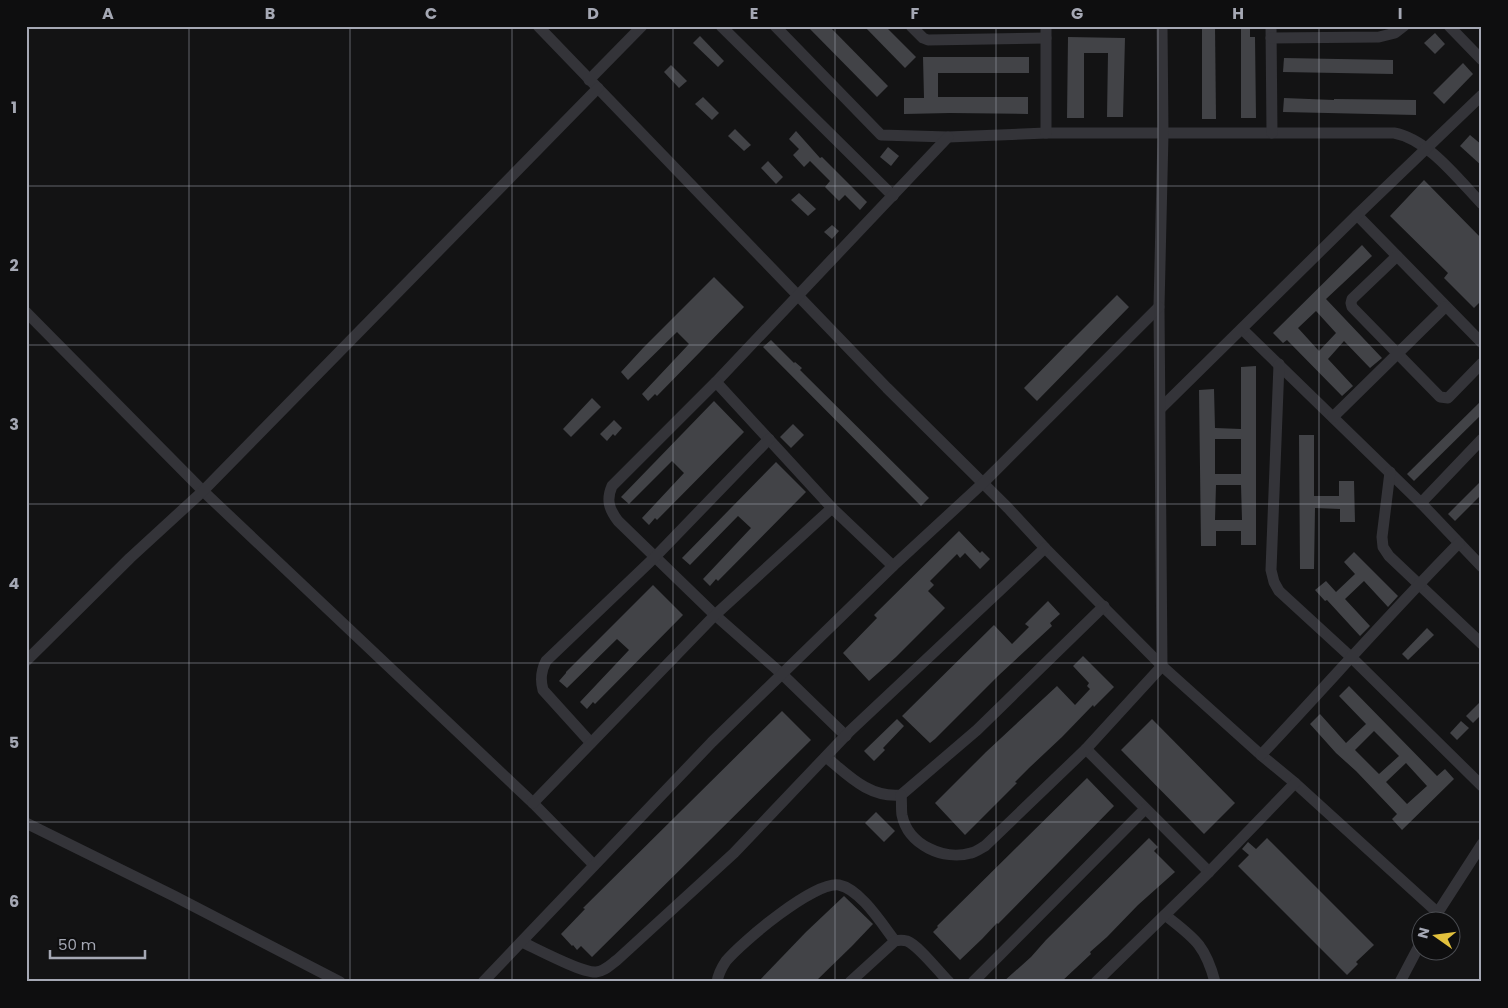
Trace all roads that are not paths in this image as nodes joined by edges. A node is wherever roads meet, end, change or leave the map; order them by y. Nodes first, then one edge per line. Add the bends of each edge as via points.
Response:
1 (538, 26) edge
2 (642, 26) edge
3 (721, 26) edge
4 (775, 26) edge
5 (911, 26) edge
6 (1046, 26) edge
7 (1162, 26) edge
8 (1404, 26) edge
9 (1448, 26) edge
10 (1351, 31) edge
11 (1271, 32) edge
12 (1046, 38) junction
13 (1482, 60) edge
14 (589, 80) junction
15 (598, 88) junction
16 (1482, 95) edge
17 (1272, 133) junction
18 (1046, 134) junction
19 (1163, 134) junction
20 (948, 137) junction
21 (1427, 147) junction
22 (893, 196) junction
23 (1482, 204) edge
24 (1357, 215) junction
25 (1397, 256) junction
26 (798, 296) junction
27 (1159, 307) junction
28 (1445, 307) junction
29 (26, 312) edge
30 (1242, 329) junction
31 (1482, 344) edge
32 (1398, 354) junction
33 (1482, 363) edge
34 (1279, 364) junction
35 (716, 382) junction
36 (1161, 408) junction
37 (1333, 417) junction
38 (770, 439) junction
39 (1482, 439) edge
40 (1390, 472) junction
41 (983, 483) junction
42 (203, 491) junction
43 (1421, 503) junction
44 (832, 508) junction
45 (1459, 543) junction
46 (1045, 548) junction
47 (655, 557) junction
48 (893, 566) junction
49 (1482, 567) edge
50 (1418, 584) junction
51 (1104, 606) junction
52 (715, 615) junction
53 (1482, 644) edge
54 (1352, 658) junction
55 (26, 661) edge
56 (1162, 666) junction
57 (783, 675) junction
58 (846, 736) junction
59 (591, 743) junction
60 (1086, 749) junction
61 (1261, 755) junction
62 (826, 757) junction
63 (1295, 783) junction
64 (1482, 786) edge
65 (901, 795) junction
66 (533, 803) junction
67 (1145, 810) junction
68 (26, 823) edge
69 (1482, 844) edge
70 (594, 865) junction
71 (1209, 872) junction
72 (1429, 910) edge
73 (1440, 910) edge
74 (1165, 914) junction
75 (894, 941) junction
76 (522, 942) junction
77 (1412, 960) edge
78 (340, 982) edge
79 (483, 982) edge
80 (717, 982) edge
81 (850, 982) edge
82 (949, 982) edge
83 (973, 982) edge
84 (1096, 982) edge
85 (1215, 982) edge
86 (1400, 982) edge

1 - 14 street
2 - 14 street
3 - 22 street
4 - 20 street via 881,135
5 - 12 street via 928,40
6 - 12 street
7 - 19 street
8 - 10 street via 1395,33 1380,37
9 - 13 street
10 - 11 street
11 - 17 street
12 - 18 street
14 - 15 street
15 - 26 street
15 - 42 street
16 - 21 street
17 - 19 street
17 - 21 street via 1394,133 1407,135
18 - 19 street
18 - 20 street
19 - 27 street
20 - 22 street
21 - 23 street
21 - 24 street
22 - 26 street
24 - 25 street
24 - 30 street
25 - 28 street
25 - 32 street via 1351,303
26 - 35 street
26 - 41 street
27 - 36 street
27 - 41 street
28 - 31 street
28 - 32 street
29 - 42 street
30 - 34 street
30 - 36 street
32 - 33 street via 1444,398 1448,398
32 - 37 street
34 - 37 street
34 - 54 street via 1271,570 1279,591
35 - 38 street
35 - 47 street via 612,486 608,495 608,504 618,521
36 - 56 street
37 - 40 street
38 - 44 street
38 - 47 street
39 - 43 street
40 - 43 street
40 - 50 street via 1383,546
41 - 46 street
41 - 48 street
42 - 55 street
42 - 66 street
43 - 45 street
44 - 48 street
44 - 52 street
45 - 49 street
45 - 50 street
46 - 51 street
46 - 58 street
47 - 52 street
47 - 59 street via 546,661 542,669 540,680 543,690
48 - 57 street
50 - 53 street
50 - 54 street
51 - 56 street
51 - 65 street via 976,730
52 - 57 street
52 - 59 street
54 - 61 street
54 - 64 street
56 - 60 street
56 - 61 street
57 - 58 street
57 - 70 street via 712,742
58 - 62 street
59 - 66 street
60 - 65 street via 985,846 973,853 944,854 925,847 907,827 902,816
60 - 67 street
61 - 63 street
62 - 65 street via 873,792
62 - 76 street via 734,853 604,970 584,970
63 - 71 street
63 - 72 street
66 - 70 street
67 - 71 street
67 - 83 street
68 - 78 street
69 - 73 street
70 - 76 street
71 - 74 street
74 - 84 street
74 - 85 street via 1197,940
75 - 80 street via 874,913 850,889 840,885 829,886 780,913 753,936 726,961
75 - 81 street
75 - 82 street via 909,942
76 - 79 street
77 - 86 street

